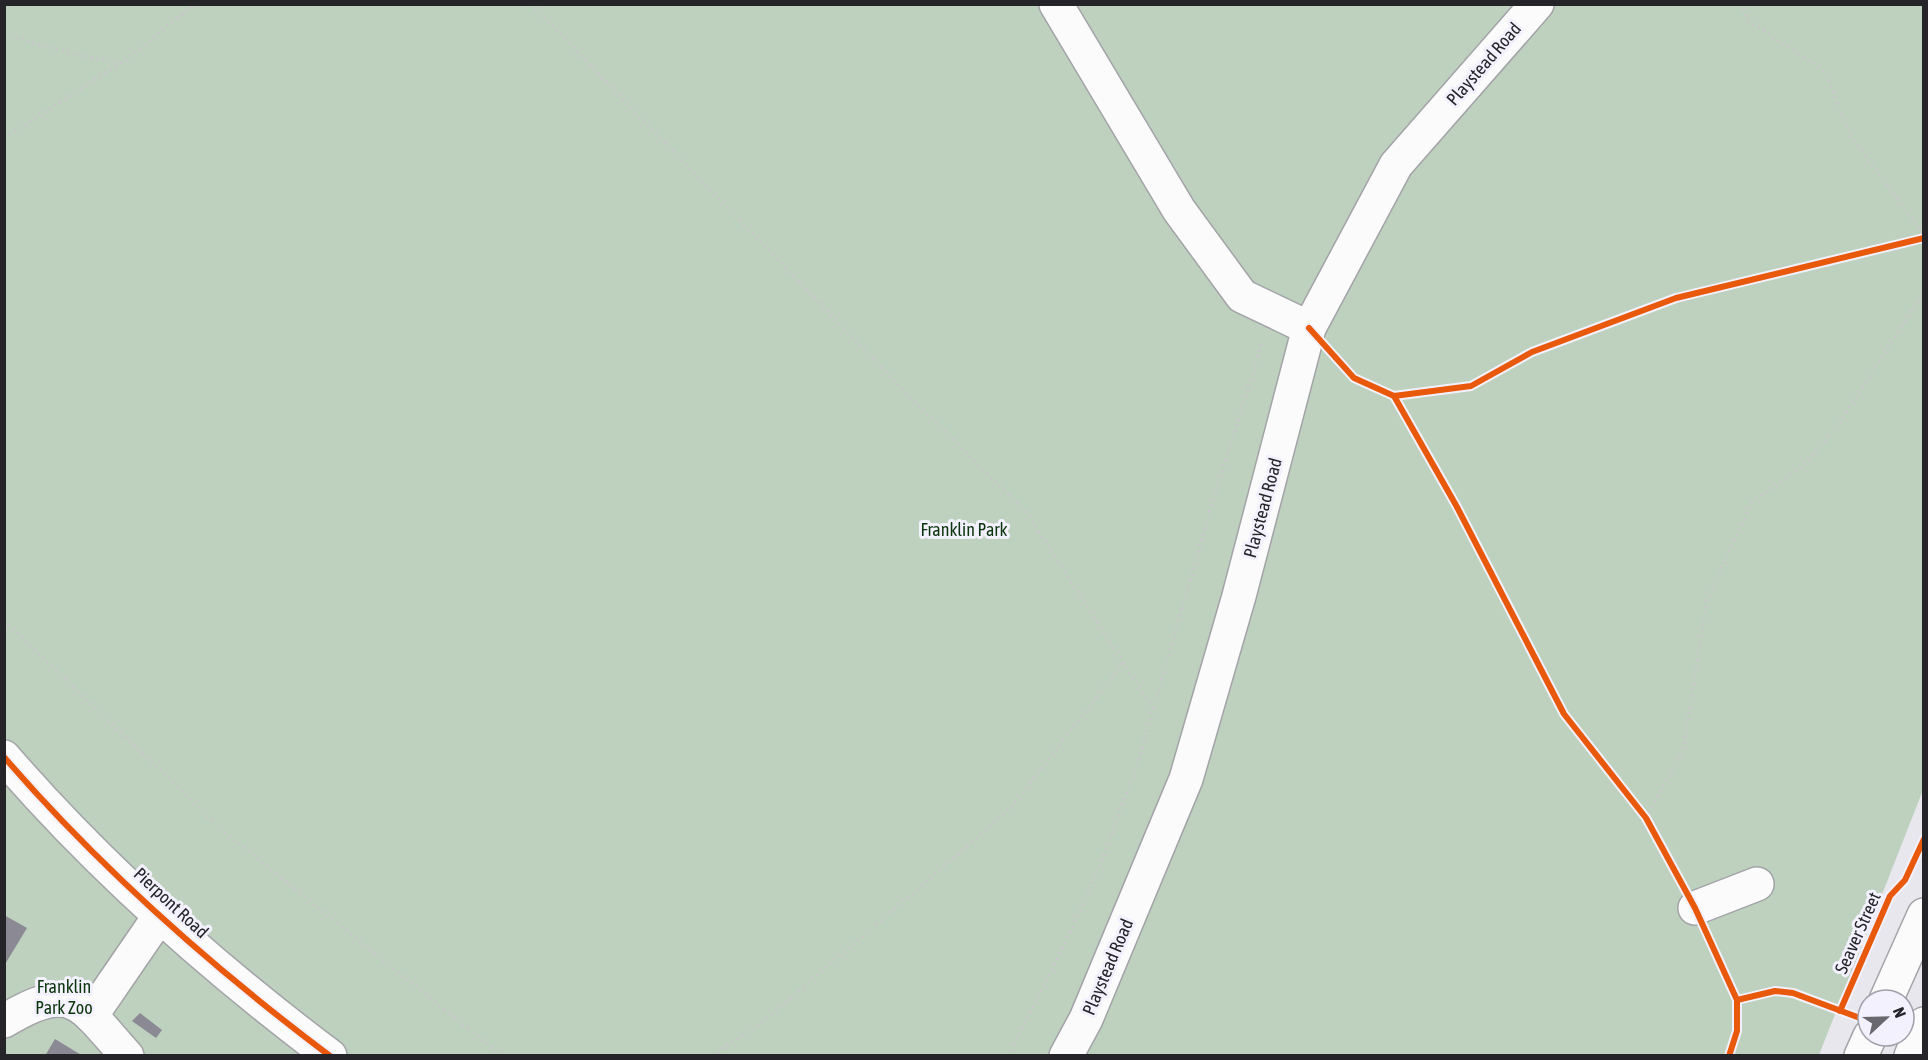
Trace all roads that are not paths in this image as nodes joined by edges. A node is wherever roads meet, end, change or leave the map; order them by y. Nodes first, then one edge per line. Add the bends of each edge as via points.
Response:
1 (1056, 4) edge
2 (1537, 4) edge
3 (1309, 328) junction
4 (4, 757) edge
5 (1757, 884) dead end
6 (1695, 908) dead end
7 (161, 914) junction
8 (1923, 915) edge
9 (1891, 988) edge
10 (91, 1016) junction
11 (4, 1020) edge
12 (1923, 1024) edge
13 (127, 1056) edge
14 (330, 1056) edge
15 (1066, 1056) edge
16 (1911, 1056) edge

1 - 3 main road via 1179,210 1242,296
2 - 3 main road, Playstead Road via 1396,165
3 - 15 main road, Playstead Road via 1239,597 1186,779 1086,1019
4 - 7 main road, Pierpont Road
5 - 6 main road
7 - 10 main road
7 - 14 main road, Pierpont Road via 232,978
8 - 9 main road
10 - 11 main road via 68,998 47,999
10 - 13 main road
12 - 16 main road

